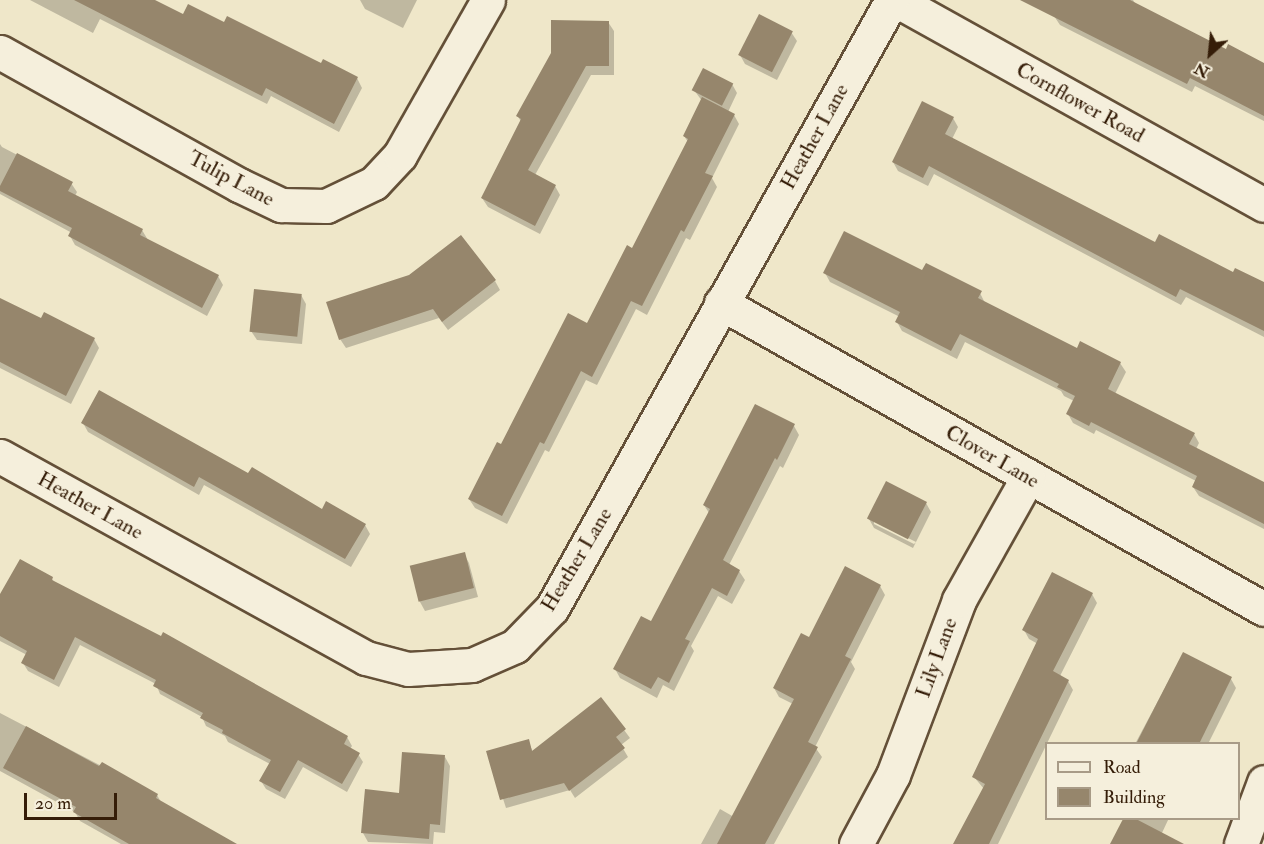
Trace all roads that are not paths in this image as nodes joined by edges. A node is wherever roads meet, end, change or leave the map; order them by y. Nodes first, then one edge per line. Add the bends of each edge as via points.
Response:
1 (488, 0) edge
2 (894, 0) edge
3 (0, 52) edge
4 (1264, 206) edge
5 (721, 303) junction
6 (0, 456) edge
7 (1028, 477) junction
8 (1264, 609) edge
9 (1264, 782) edge
10 (856, 844) edge
11 (1241, 844) edge

1 - 3 street, Tulip Lane via 400,154 374,183 326,206 281,205
2 - 4 street, Cornflower Road
2 - 5 street, Heather Lane
5 - 6 street, Heather Lane via 552,608 515,646 472,665 408,669 366,658
5 - 7 street, Clover Lane
7 - 8 street, Clover Lane
7 - 10 street, Lily Lane via 959,600 893,775
9 - 11 street

